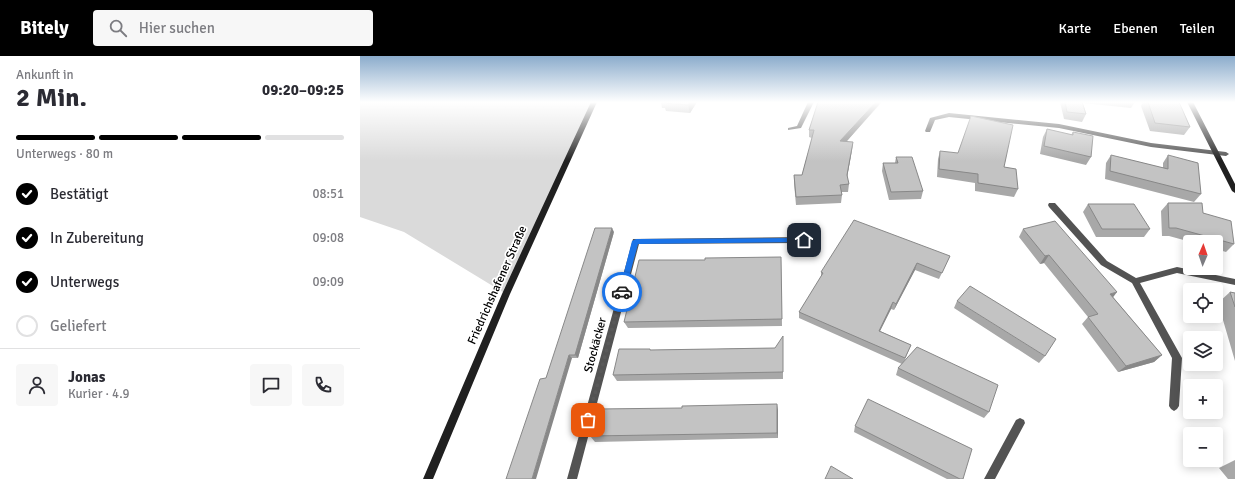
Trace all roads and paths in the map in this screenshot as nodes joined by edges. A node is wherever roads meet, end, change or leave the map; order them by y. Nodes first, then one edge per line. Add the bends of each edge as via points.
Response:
1 (585, 122) edge
2 (802, 122) edge
3 (931, 122) edge
4 (1020, 122) edge
5 (1200, 122) edge
6 (790, 129) dead end
7 (928, 131) dead end
8 (1215, 153) junction
9 (1226, 154) dead end
10 (1235, 191) edge
11 (1052, 205) dead end
12 (804, 240) dead end
13 (1135, 281) junction
14 (1235, 282) edge
15 (1174, 406) dead end
16 (1020, 424) dead end
17 (428, 479) edge
18 (572, 479) edge
19 (989, 479) edge

1 - 17 main road, Friedrichshafener Straße via 506,294
2 - 6 street via 799,128
3 - 7 street
4 - 8 street via 1059,126 1151,145
5 - 8 main road
8 - 9 street
8 - 10 main road
11 - 13 street via 1104,262
12 - 18 street, Stockäcker via 636,241
13 - 14 street via 1177,270
13 - 15 street via 1177,358
16 - 19 street

